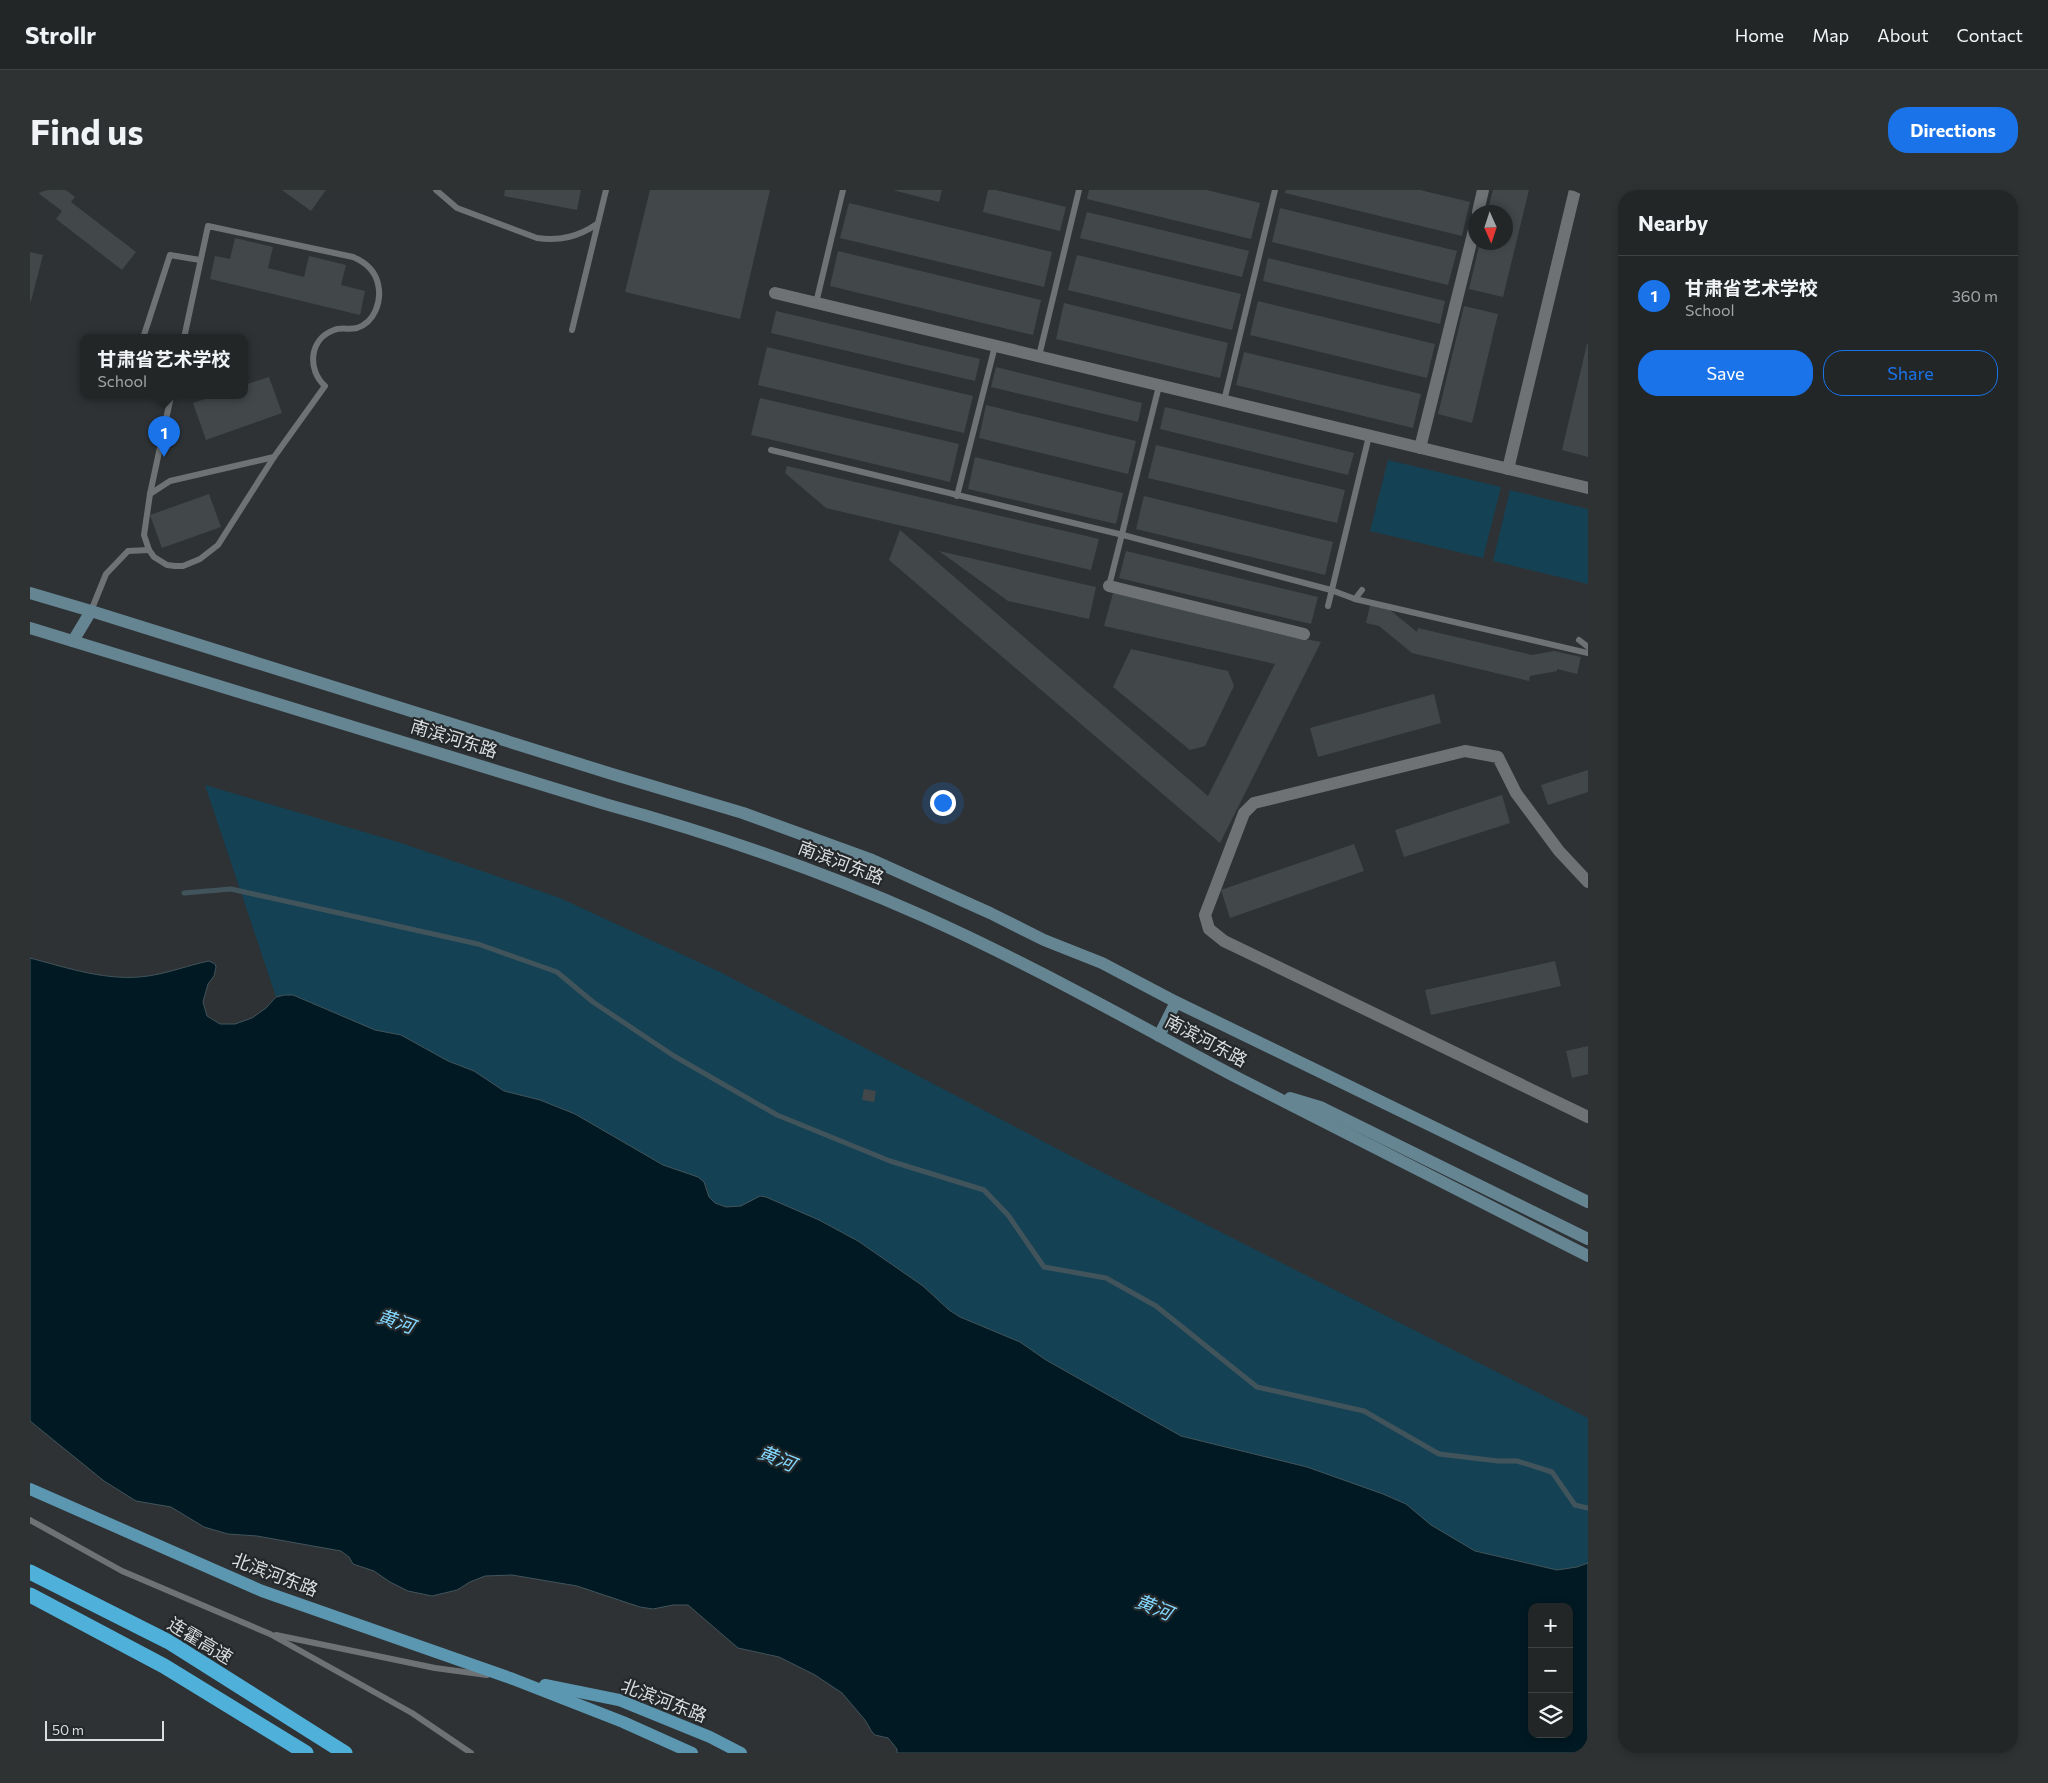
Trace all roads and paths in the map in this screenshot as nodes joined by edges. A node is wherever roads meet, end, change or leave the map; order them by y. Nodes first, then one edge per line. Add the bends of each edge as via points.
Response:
1 (436, 190) edge
2 (606, 190) edge
3 (843, 190) edge
4 (1079, 190) edge
5 (1275, 190) edge
6 (1483, 190) edge
7 (1575, 190) edge
8 (1480, 205) edge
9 (597, 224) junction
10 (1469, 250) edge
11 (200, 260) junction
12 (775, 293) dead end
13 (816, 303) junction
14 (572, 330) dead end
15 (144, 334) edge
16 (185, 334) edge
17 (995, 346) junction
18 (1039, 356) junction
19 (1159, 386) junction
20 (170, 399) edge
21 (1224, 401) junction
22 (1369, 436) junction
23 (1420, 448) junction
24 (770, 450) dead end
25 (274, 457) junction
26 (1508, 469) junction
27 (1588, 488) edge
28 (150, 494) junction
29 (957, 496) junction
30 (1123, 535) junction
31 (149, 550) junction
32 (1110, 586) joint
33 (1331, 590) junction
34 (1362, 590) dead end
35 (30, 593) edge
36 (1355, 600) junction
37 (1328, 606) dead end
38 (91, 611) junction
39 (30, 628) edge
40 (1304, 634) dead end
41 (1579, 640) dead end
42 (73, 641) junction
43 (1588, 647) edge
44 (1588, 653) edge
45 (1588, 882) edge
46 (1176, 1002) junction
47 (1159, 1036) junction
48 (1259, 1089) junction
49 (1588, 1117) edge
50 (1588, 1202) edge
51 (1588, 1239) edge
52 (1588, 1256) edge
53 (30, 1489) edge
54 (30, 1520) edge
55 (30, 1572) edge
56 (30, 1595) edge
57 (270, 1634) junction
58 (513, 1679) junction
59 (306, 1753) edge
60 (345, 1753) edge
61 (471, 1753) edge
62 (692, 1753) edge
63 (741, 1753) edge

1 - 9 lane via 456,208 537,238 570,238
2 - 9 lane
3 - 13 lane
4 - 18 lane
5 - 21 lane
6 - 8 street
7 - 26 street
9 - 14 lane
10 - 23 street
11 - 15 lane via 170,255
11 - 16 lane
11 - 25 lane via 208,226 353,257 370,268 378,282 378,305 372,318 356,328 333,330 315,348 314,370 325,386
12 - 13 street
13 - 17 street
17 - 18 street
17 - 29 lane
18 - 19 street
19 - 21 street
19 - 30 lane
20 - 28 lane
21 - 22 street
22 - 23 street
22 - 33 lane
23 - 26 street
24 - 29 lane
25 - 28 lane via 170,481
25 - 31 lane via 210,553 190,564 175,566 160,562
26 - 27 street
28 - 31 lane via 144,535
29 - 30 lane
30 - 32 lane
30 - 33 lane
31 - 38 lane via 128,551 106,574
32 - 40 street
33 - 36 lane
33 - 37 lane
34 - 36 lane
35 - 38 main road, 南滨河东路
36 - 44 lane
38 - 42 main road
38 - 46 main road, 南滨河东路 via 706,801 808,836 934,887 1044,940 1102,963
39 - 42 main road, 南滨河东路
41 - 43 lane
42 - 47 main road, 南滨河东路 via 671,822 798,865 978,941
45 - 49 street via 1559,851 1516,793 1498,757 1466,751 1254,803 1244,813 1205,915 1209,929 1224,940
46 - 47 main road
46 - 50 main road, 南滨河东路
47 - 48 main road, 南滨河东路
48 - 51 main road via 1320,1107
48 - 52 main road, 南滨河东路
53 - 58 main road, 北滨河东路 via 262,1590
54 - 57 lane via 122,1571
55 - 60 highway, 连霍高速 via 168,1642
56 - 59 highway via 164,1666
57 - 58 lane via 434,1668
57 - 61 lane via 412,1713
58 - 62 main road, 北滨河东路
58 - 63 main road, 北滨河东路 via 619,1700

